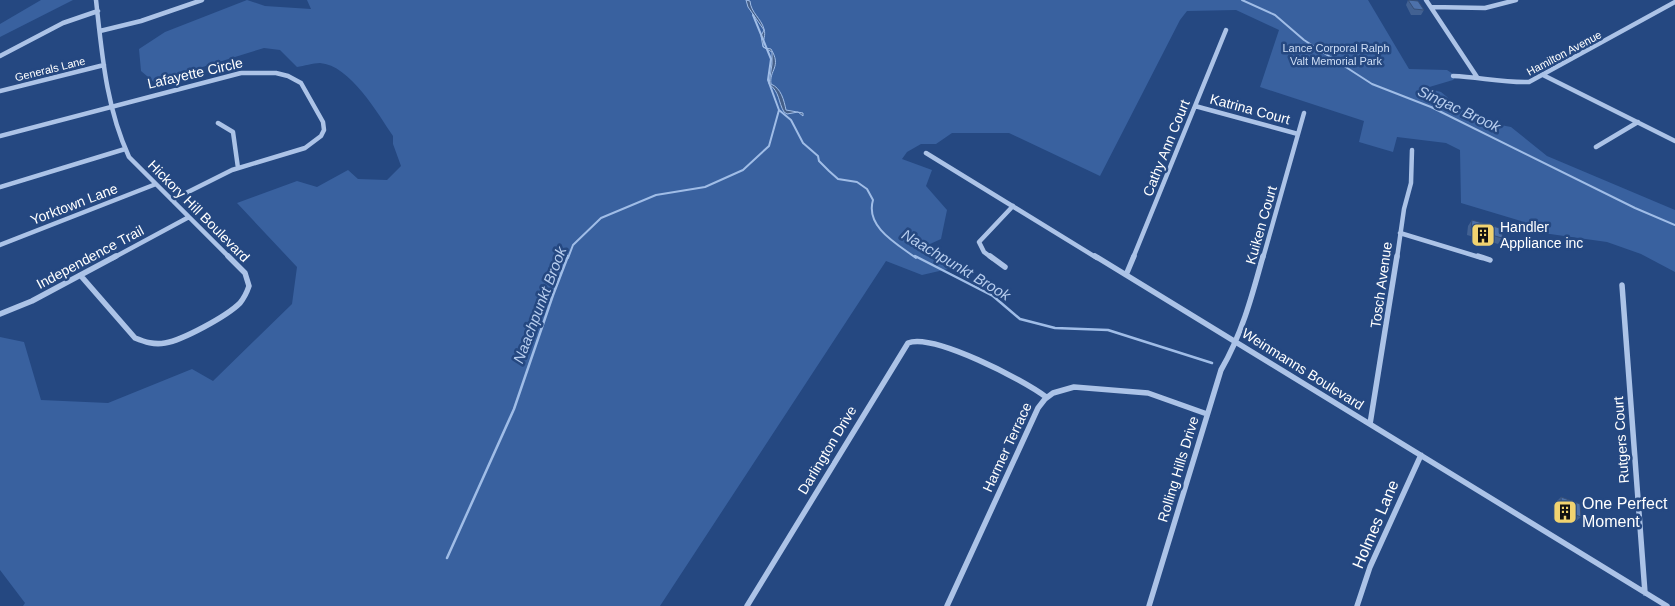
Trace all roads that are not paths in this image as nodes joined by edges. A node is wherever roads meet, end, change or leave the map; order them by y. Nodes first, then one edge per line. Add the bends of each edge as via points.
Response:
1 (96, 0) edge
2 (202, 0) edge
3 (1426, 0) edge
4 (1516, 0) edge
5 (1675, 2) edge
6 (1431, 7) junction
7 (98, 11) junction
8 (1226, 30) dead end
9 (100, 31) junction
10 (0, 56) edge
11 (104, 65) junction
12 (1543, 75) junction
13 (1453, 76) dead end
14 (1477, 77) junction
15 (0, 91) edge
16 (110, 106) junction
17 (1196, 106) junction
18 (1304, 113) dead end
19 (1638, 122) junction
20 (218, 123) dead end
21 (1298, 134) junction
22 (0, 136) edge
23 (1675, 141) edge
24 (1596, 147) dead end
25 (125, 149) junction
26 (1412, 150) dead end
27 (926, 153) dead end
28 (238, 168) junction
29 (156, 184) junction
30 (0, 187) edge
31 (172, 200) junction
32 (1013, 206) junction
33 (189, 217) junction
34 (1400, 233) junction
35 (0, 245) edge
36 (1490, 260) dead end
37 (1006, 267) dead end
38 (1126, 274) junction
39 (80, 276) junction
40 (1622, 285) dead end
41 (0, 314) edge
42 (1237, 342) junction
43 (1046, 397) junction
44 (1207, 414) junction
45 (1370, 424) junction
46 (1421, 455) junction
47 (1645, 592) junction
48 (747, 606) edge
49 (947, 606) edge
50 (1149, 606) edge
51 (1358, 606) edge
52 (1667, 606) edge

1 - 7 street, Hickory Hill Boulevard
2 - 9 street
3 - 6 street
4 - 6 street via 1480,9
5 - 12 street, Hamilton Avenue
6 - 14 street
7 - 9 street, Hickory Hill Boulevard
7 - 10 street via 63,23
8 - 17 street, Cathy Ann Court
9 - 11 street, Hickory Hill Boulevard
11 - 15 street, Generals Lane
11 - 16 street, Hickory Hill Boulevard
12 - 14 street, Hamilton Avenue via 1524,83
12 - 19 street
13 - 14 street, Hamilton Avenue
16 - 22 street, Lafayette Circle
16 - 25 street, Hickory Hill Boulevard
16 - 28 street, Lafayette Circle via 241,73 276,73 301,83 322,122 324,130 321,136 305,148
17 - 21 street, Katrina Court
17 - 38 street, Cathy Ann Court
18 - 21 street, Kuiken Court
19 - 23 street
19 - 24 street
20 - 28 street via 233,132
21 - 42 street, Kuiken Court
25 - 29 street, Hickory Hill Boulevard
25 - 30 street
26 - 34 street, Tosch Avenue via 1411,183
27 - 32 street, Weinmanns Boulevard
28 - 31 street, Lafayette Circle
29 - 31 street, Hickory Hill Boulevard
29 - 35 street, Yorktown Lane
31 - 33 street, Hickory Hill Boulevard
32 - 37 street via 978,245
32 - 38 street, Weinmanns Boulevard
33 - 39 street, Independence Trail
33 - 39 street, Hickory Hill Boulevard via 245,273 249,286 242,300 233,308 185,337 157,343 140,341
34 - 36 street
34 - 45 street, Tosch Avenue
38 - 42 street, Weinmanns Boulevard
39 - 41 street, Independence Trail
40 - 47 street, Rutgers Court
42 - 44 street, Rolling Hills Drive via 1221,370
42 - 45 street, Weinmanns Boulevard
43 - 44 street, Harmer Terrace via 1055,391 1074,387 1138,392
43 - 48 street, Darlington Drive via 1023,379 947,349 920,340 904,346
43 - 49 street, Harmer Terrace via 1038,408
44 - 50 street, Rolling Hills Drive
45 - 46 street, Weinmanns Boulevard
46 - 47 street, Weinmanns Boulevard
46 - 51 street, Holmes Lane via 1370,567
47 - 52 street, Weinmanns Boulevard

